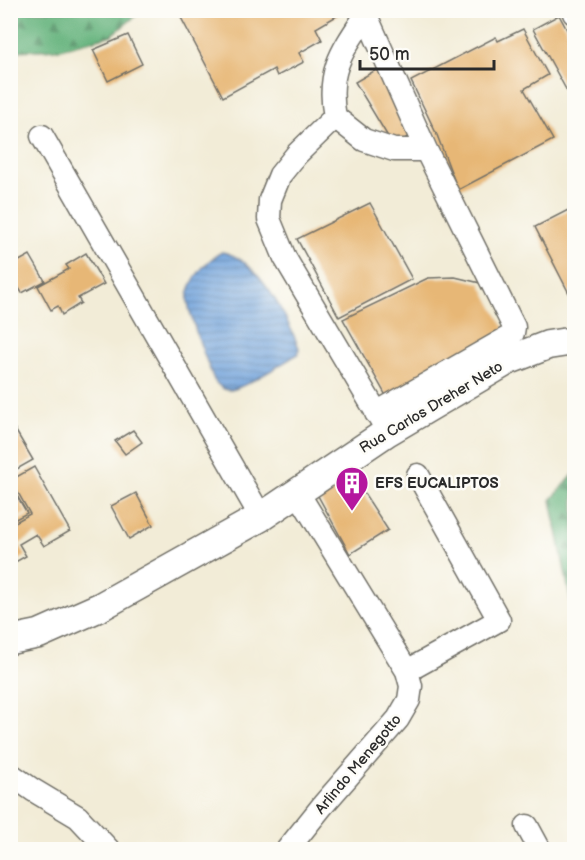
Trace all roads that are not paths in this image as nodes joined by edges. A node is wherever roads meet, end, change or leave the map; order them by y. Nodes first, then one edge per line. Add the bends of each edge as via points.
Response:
1 (365, 13) edge
2 (335, 117) junction
3 (42, 136) dead end
4 (426, 150) junction
5 (574, 341) edge
6 (382, 422) junction
7 (418, 475) dead end
8 (297, 493) junction
9 (261, 517) junction
10 (10, 640) edge
11 (407, 671) junction
12 (10, 774) edge
13 (527, 826) dead end
14 (110, 849) edge
15 (287, 849) edge
16 (540, 849) edge

1 - 2 street via 334,74 331,98
1 - 4 street
2 - 4 street via 364,140 394,150
2 - 6 street via 280,175 270,200 269,219 285,258
3 - 9 street
4 - 6 street via 514,327 509,337
5 - 6 main road, Rua Carlos Dreher Neto via 548,345 509,360
6 - 8 main road, Rua Carlos Dreher Neto
7 - 11 street via 499,620
8 - 9 main road, Rua Carlos Dreher Neto
8 - 11 street
9 - 10 main road, Rua Carlos Dreher Neto via 100,607 39,634
11 - 15 street, Arlindo Menegotto via 409,700 398,719
12 - 14 street via 78,818
13 - 16 street

